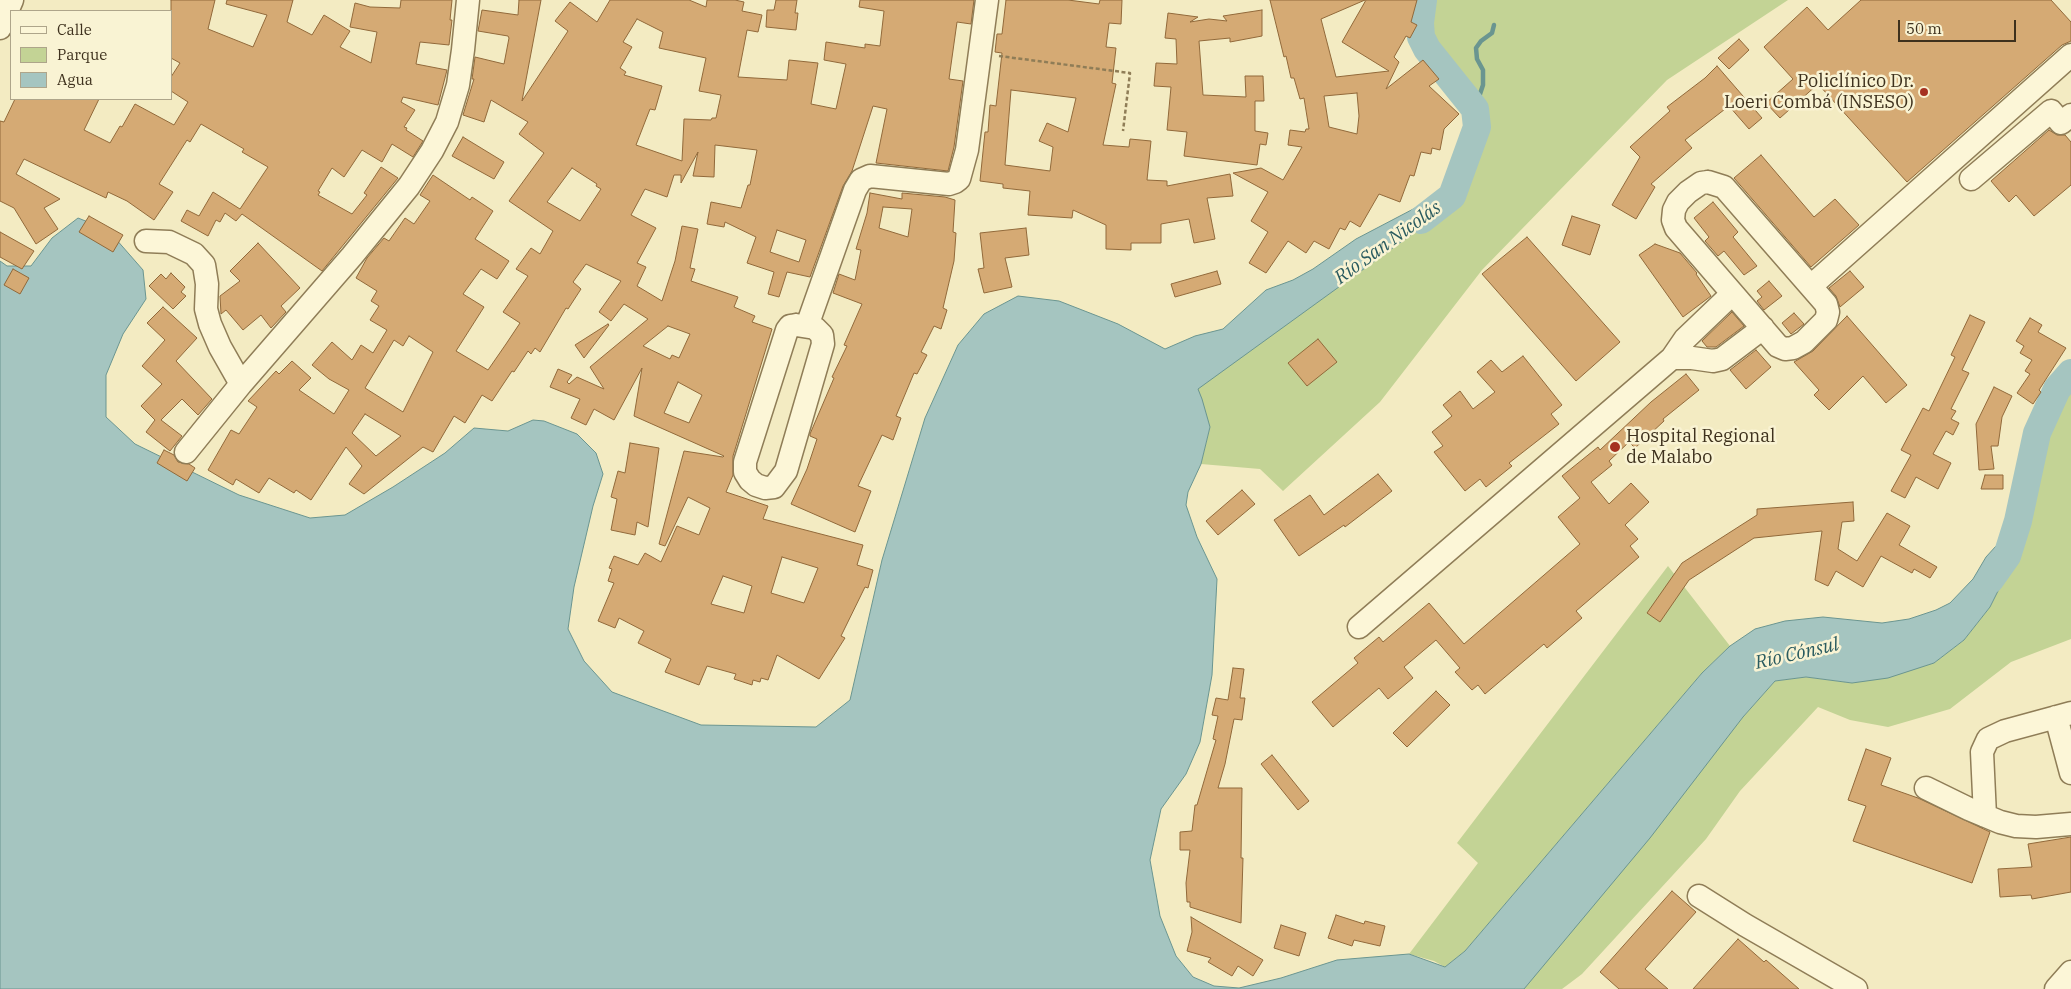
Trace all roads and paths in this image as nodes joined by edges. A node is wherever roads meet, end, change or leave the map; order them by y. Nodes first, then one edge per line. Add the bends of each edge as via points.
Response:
1 (12, 0) edge
2 (468, 0) edge
3 (987, 0) edge
4 (0, 28) edge
5 (980, 54) junction
6 (2071, 55) edge
7 (2071, 115) edge
8 (1123, 131) dead end
9 (1971, 179) dead end
10 (146, 241) dead end
11 (1811, 286) junction
12 (1732, 294) junction
13 (806, 326) junction
14 (1762, 328) junction
15 (1672, 358) junction
16 (241, 384) junction
17 (186, 452) dead end
18 (1359, 626) dead end
19 (2064, 715) edge
20 (2071, 773) edge
21 (1926, 788) dead end
22 (1985, 816) junction
23 (2071, 824) edge
24 (1700, 896) dead end
25 (2071, 972) edge
26 (1856, 989) edge
27 (2056, 989) edge

1 - 4 street
2 - 16 street via 458,85 447,122 432,151 409,186 358,249
3 - 5 street
5 - 8 path via 1130,74
5 - 13 street via 967,150 959,179 949,184 870,176 861,180
6 - 11 street
7 - 9 street via 2061,122 2051,111
10 - 16 street via 169,242 194,254 204,265 210,324
11 - 12 street via 1724,188 1701,183 1678,202 1673,220 1676,228
11 - 14 street via 1826,304 1828,312 1826,320 1804,342 1793,348 1778,346
12 - 14 street
12 - 15 street via 1685,339
13 - 13 street via 790,326 786,330 744,462 750,480 765,488 774,486 786,471 823,344 822,336 815,328
14 - 15 street via 1722,359
15 - 18 street
16 - 17 street
19 - 20 street
19 - 22 street via 1988,739 1982,752
21 - 22 street
22 - 23 street via 2016,826
24 - 26 street via 1745,926
25 - 27 street

